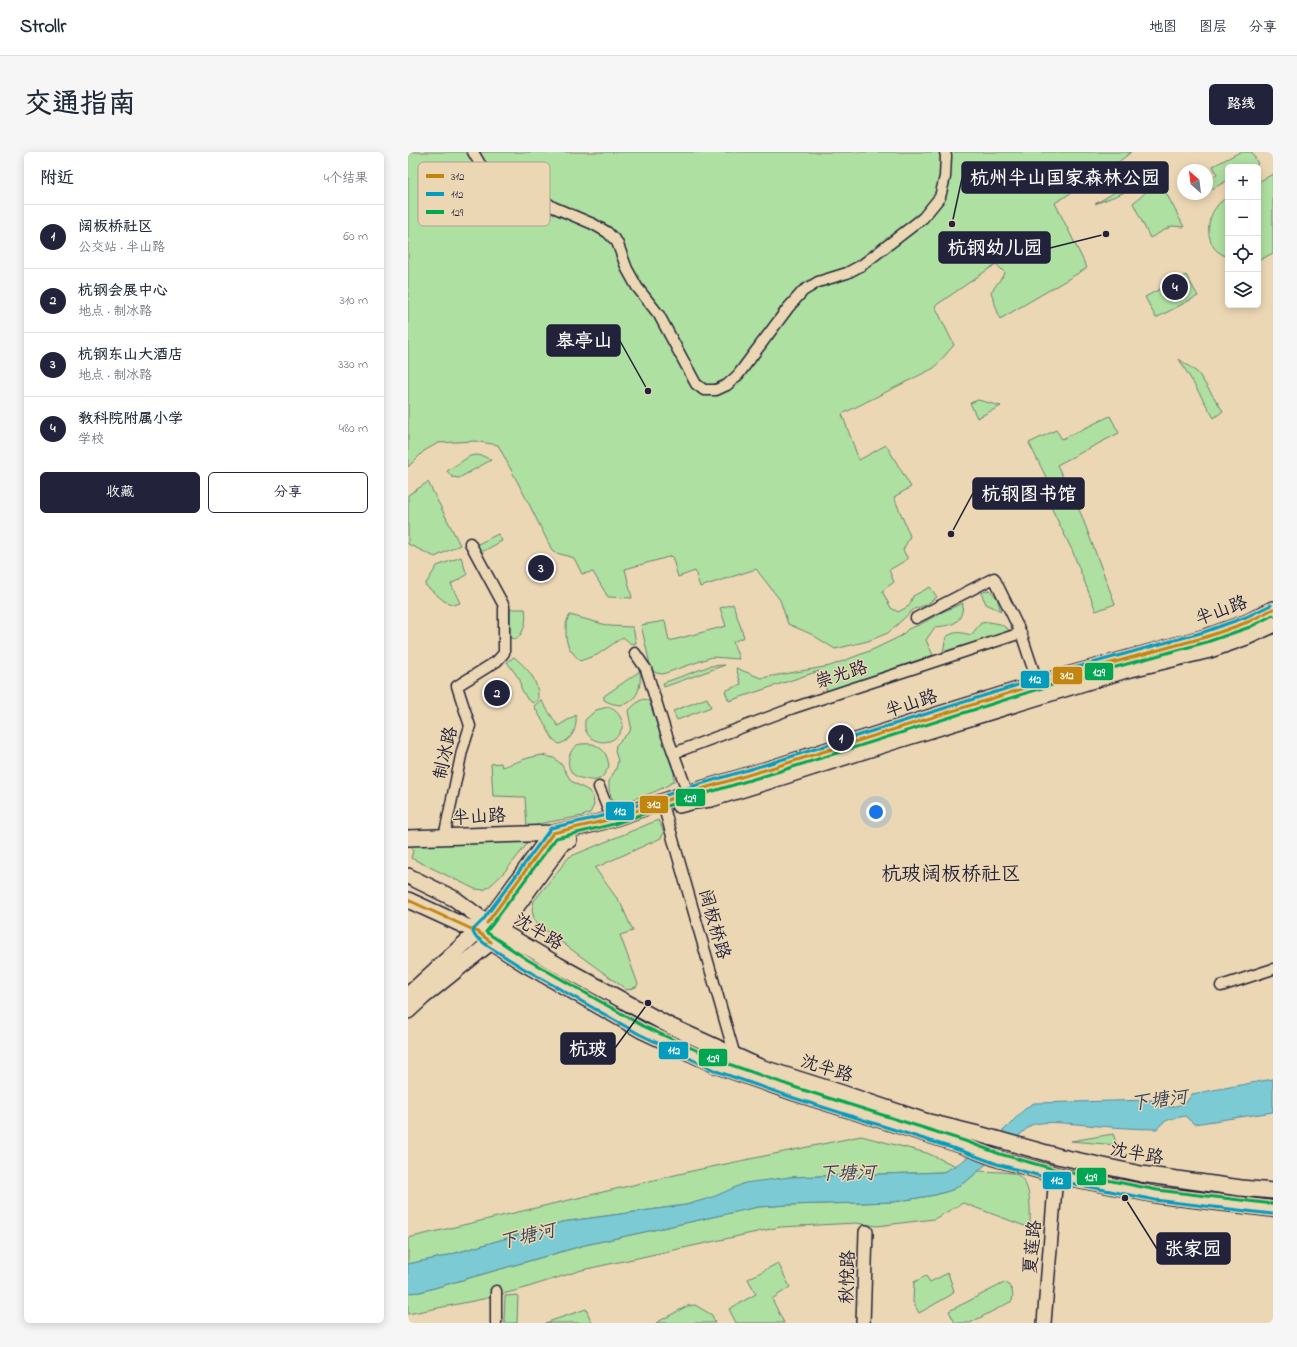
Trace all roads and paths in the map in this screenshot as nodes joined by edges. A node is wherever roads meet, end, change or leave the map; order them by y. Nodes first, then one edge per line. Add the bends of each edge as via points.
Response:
1 (474, 152) edge
2 (945, 152) edge
3 (479, 162) edge
4 (550, 205) edge
5 (470, 543) dead end
6 (1273, 609) edge
7 (916, 618) dead end
8 (1273, 625) edge
9 (1021, 633) junction
10 (636, 653) dead end
11 (1038, 684) junction
12 (674, 753) junction
13 (599, 787) dead end
14 (688, 793) junction
15 (663, 805) junction
16 (612, 819) junction
17 (444, 837) junction
18 (408, 838) edge
19 (555, 838) junction
20 (408, 876) edge
21 (408, 900) edge
22 (489, 932) junction
23 (1273, 969) edge
24 (1221, 986) dead end
25 (408, 995) edge
26 (408, 1011) edge
27 (735, 1056) junction
28 (1056, 1175) junction
29 (1273, 1191) edge
30 (1273, 1209) edge
31 (866, 1232) dead end
32 (496, 1291) dead end
33 (496, 1323) edge
34 (863, 1323) edge
35 (1044, 1323) edge

1 - 3 street
2 - 4 street via 945,177 940,197 923,218 862,266 818,282 803,291 738,375 727,385 716,390 704,390 696,384 659,315 637,287 617,242 593,224
5 - 17 street, 制冰路 via 504,606 504,653 497,662 457,686 470,726 462,751
6 - 11 main road, 半山路 via 1248,622 1206,637
7 - 9 street via 994,578
8 - 15 main road, 半山路 via 1210,650 1123,671 711,799
9 - 11 street
9 - 12 street, 崇光路 via 793,708
10 - 12 street via 646,669
11 - 14 main road, 半山路
12 - 14 street
13 - 16 street
14 - 15 main road, 半山路
15 - 16 main road, 半山路
15 - 19 main road, 半山路
15 - 27 street, 阔板桥路
16 - 19 main road, 半山路
17 - 18 main road, 半山路
17 - 19 main road, 半山路
19 - 22 main road via 541,871
20 - 22 main road, 沈半路 via 455,899
21 - 22 main road, 沈半路
22 - 25 main road
22 - 26 main road
22 - 27 main road, 沈半路 via 558,965 670,1026
22 - 28 main road, 沈半路 via 525,964 641,1030 718,1066 998,1159
23 - 24 street
27 - 29 main road, 沈半路 via 773,1072 925,1121 1057,1156 1142,1174
28 - 30 main road, 沈半路 via 1156,1195
28 - 35 street, 夏莲路
31 - 34 street, 秋悦路
32 - 33 street

